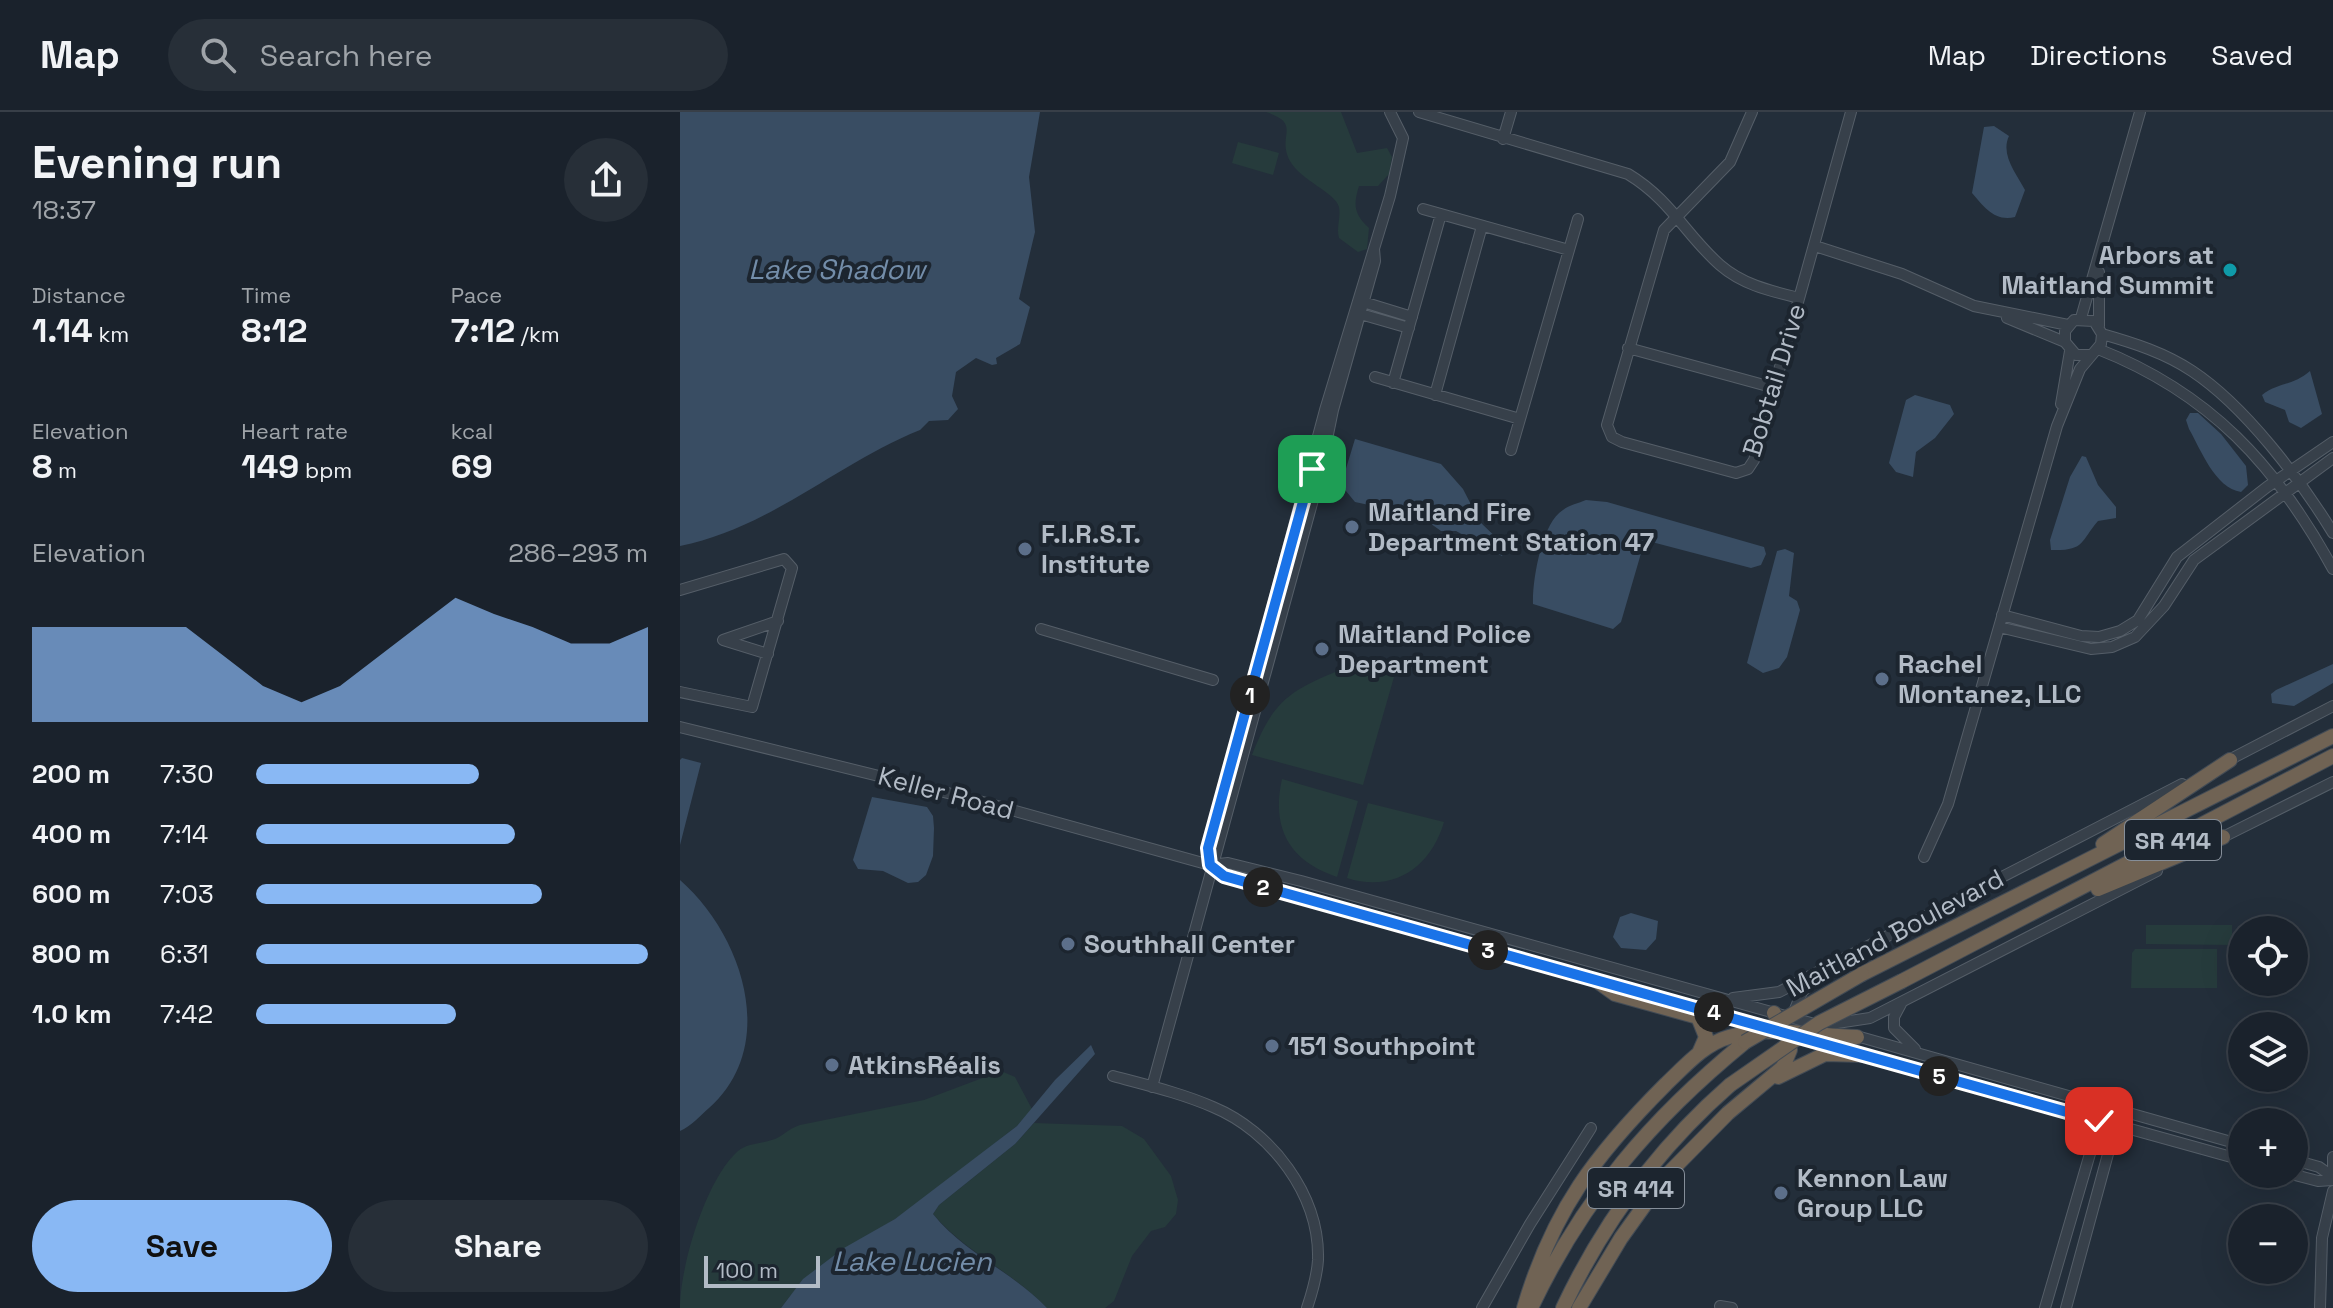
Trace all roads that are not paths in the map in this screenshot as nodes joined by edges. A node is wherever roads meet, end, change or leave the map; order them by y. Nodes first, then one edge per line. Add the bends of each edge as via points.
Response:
1 (1390, 112) edge
2 (1511, 112) edge
3 (1751, 112) edge
4 (1851, 112) edge
5 (2140, 112) edge
6 (1419, 113) edge
7 (1503, 139) junction
8 (1423, 209) dead end
9 (1441, 214) junction
10 (1678, 214) junction
11 (1578, 219) dead end
12 (1482, 226) junction
13 (1815, 246) junction
14 (1569, 250) junction
15 (2099, 258) junction
16 (1799, 298) junction
17 (1360, 301) junction
18 (1991, 311) junction
19 (1357, 313) junction
20 (1390, 316) junction
21 (2081, 318) junction
22 (1411, 322) junction
23 (2068, 325) junction
24 (2100, 330) junction
25 (2068, 346) junction
26 (1628, 348) junction
27 (2094, 352) junction
28 (2198, 375) junction
29 (1375, 377) dead end
30 (1393, 383) junction
31 (1775, 388) junction
32 (1435, 395) junction
33 (2191, 395) junction
34 (1520, 419) junction
35 (2057, 426) junction
36 (2333, 442) edge
37 (1511, 450) dead end
38 (2333, 458) edge
39 (2289, 473) junction
40 (2274, 482) junction
41 (2299, 485) junction
42 (2284, 495) junction
43 (2333, 533) edge
44 (2333, 569) edge
45 (680, 590) edge
46 (2002, 615) junction
47 (778, 621) junction
48 (1999, 627) junction
49 (1041, 629) dead end
50 (768, 654) junction
51 (1213, 680) dead end
52 (680, 692) edge
53 (2333, 706) edge
54 (680, 727) edge
55 (2333, 736) edge
56 (2333, 756) edge
57 (2230, 760) junction
58 (2333, 782) edge
59 (2223, 837) junction
60 (1924, 857) dead end
61 (1210, 865) junction
62 (2068, 871) junction
63 (1432, 917) junction
64 (2013, 925) junction
65 (1427, 932) junction
66 (1576, 957) junction
67 (1588, 960) junction
68 (1840, 961) junction
69 (1578, 975) junction
70 (1597, 981) junction
71 (1725, 998) junction
72 (1906, 999) junction
73 (1774, 1013) joint
74 (1820, 1026) junction
75 (1792, 1030) junction
76 (1857, 1037) junction
77 (1920, 1053) junction
78 (1698, 1054) junction
79 (1861, 1055) junction
80 (1113, 1076) dead end
81 (1764, 1085) junction
82 (1152, 1087) junction
83 (2104, 1107) junction
84 (2119, 1111) junction
85 (2099, 1121) junction
86 (2117, 1125) junction
87 (1591, 1128) dead end
88 (2228, 1141) edge
89 (2228, 1156) edge
90 (2333, 1157) edge
91 (2308, 1164) edge
92 (2333, 1167) edge
93 (2308, 1178) edge
94 (2333, 1178) edge
95 (2333, 1191) edge
96 (2056, 1272) junction
97 (2052, 1285) junction
98 (2074, 1287) junction
99 (1307, 1308) edge
100 (1482, 1308) edge
101 (1524, 1308) edge
102 (1531, 1308) edge
103 (1563, 1308) edge
104 (1579, 1308) edge
105 (2045, 1308) edge
106 (2066, 1308) edge
107 (2320, 1308) edge

1 - 17 street via 1403,138
2 - 7 street
3 - 10 street, Bobtail Drive via 1730,162
4 - 13 street, Bobtail Drive
5 - 15 street
6 - 7 street
7 - 10 street via 1628,174
8 - 9 street
9 - 12 street
9 - 22 street
10 - 16 street via 1722,266 1758,287
10 - 26 street, Bobtail Drive via 1658,245
11 - 14 street
12 - 14 street
12 - 32 street
13 - 16 street, Bobtail Drive
13 - 18 street
14 - 34 street
15 - 21 street
15 - 24 street
16 - 31 street, Bobtail Drive
17 - 19 street
17 - 20 street
18 - 23 street
18 - 25 street
19 - 20 street
19 - 61 street
20 - 22 street
21 - 23 street
21 - 24 street
22 - 30 street
23 - 25 street
24 - 27 street
24 - 28 street
25 - 27 street
25 - 35 street
26 - 31 street
26 - 31 street, Bobtail Drive via 1607,425 1612,437 1712,467 1736,473 1748,469
27 - 33 street via 2132,363
27 - 35 street
28 - 33 street
28 - 39 street via 2240,413
29 - 30 street
30 - 32 street
32 - 34 street
33 - 40 street via 2230,429
34 - 37 street
35 - 46 street
36 - 39 street
38 - 41 street
39 - 40 street
39 - 41 street
40 - 42 street
40 - 46 street via 2177,557 2138,620 2120,631 2081,636
41 - 42 street
41 - 43 street
42 - 44 street
42 - 48 street via 2194,560 2164,606 2135,637 2091,649
45 - 47 street via 784,559 792,568
46 - 48 street
47 - 50 street
47 - 50 street via 723,640
48 - 60 street via 1948,804
49 - 51 street
50 - 52 street via 752,707
53 - 57 street
54 - 61 street, Keller Road
55 - 62 highway, Maitland Boulevard / SR 414
56 - 64 highway, Maitland Boulevard / SR 414
57 - 62 highway
57 - 68 street
58 - 59 street
59 - 64 highway
59 - 72 street
61 - 63 street, Keller Road via 1228,863
61 - 65 street, Keller Road via 1224,876
61 - 82 street
62 - 102 highway, Maitland Boulevard / SR 414, bridge via 1862,974 1745,1042 1654,1122 1615,1168 1579,1219
63 - 65 street
63 - 66 street, Keller Road
64 - 103 highway, Maitland Boulevard / SR 414, bridge via 1819,1023 1730,1085 1671,1141 1596,1247
65 - 69 street, Keller Road
66 - 67 street, Keller Road
66 - 69 street
67 - 69 street
67 - 71 street, Keller Road
68 - 71 street via 1779,992
68 - 75 street via 1802,992
69 - 70 street, Keller Road
70 - 75 street, Keller Road
70 - 78 highway via 1615,994 1698,1017 1706,1037
71 - 73 street, Keller Road
72 - 74 street via 1870,1018
72 - 77 street via 1898,1007 1894,1028
73 - 75 highway
74 - 75 street, Keller Road
74 - 76 street, Keller Road
75 - 76 highway
75 - 78 highway via 1727,1037
75 - 79 street, Keller Road
75 - 81 highway via 1789,1057
76 - 77 street, Keller Road
77 - 83 street, Keller Road
78 - 101 highway via 1600,1154 1567,1201
79 - 81 highway via 1825,1054
79 - 85 street, Keller Road
80 - 82 street
81 - 104 highway via 1728,1113 1664,1178
82 - 99 street via 1216,1107 1280,1156 1309,1205 1316,1236 1318,1260
83 - 84 street, Keller Road
83 - 85 street
84 - 86 street
84 - 88 street, Keller Road
85 - 86 street, Keller Road
85 - 96 street
86 - 89 street, Keller Road
86 - 98 street
87 - 100 street
90 - 92 street
91 - 94 street
93 - 94 street
95 - 107 street via 2322,1238
96 - 97 street
96 - 98 street
97 - 98 street
97 - 105 street
98 - 106 street

